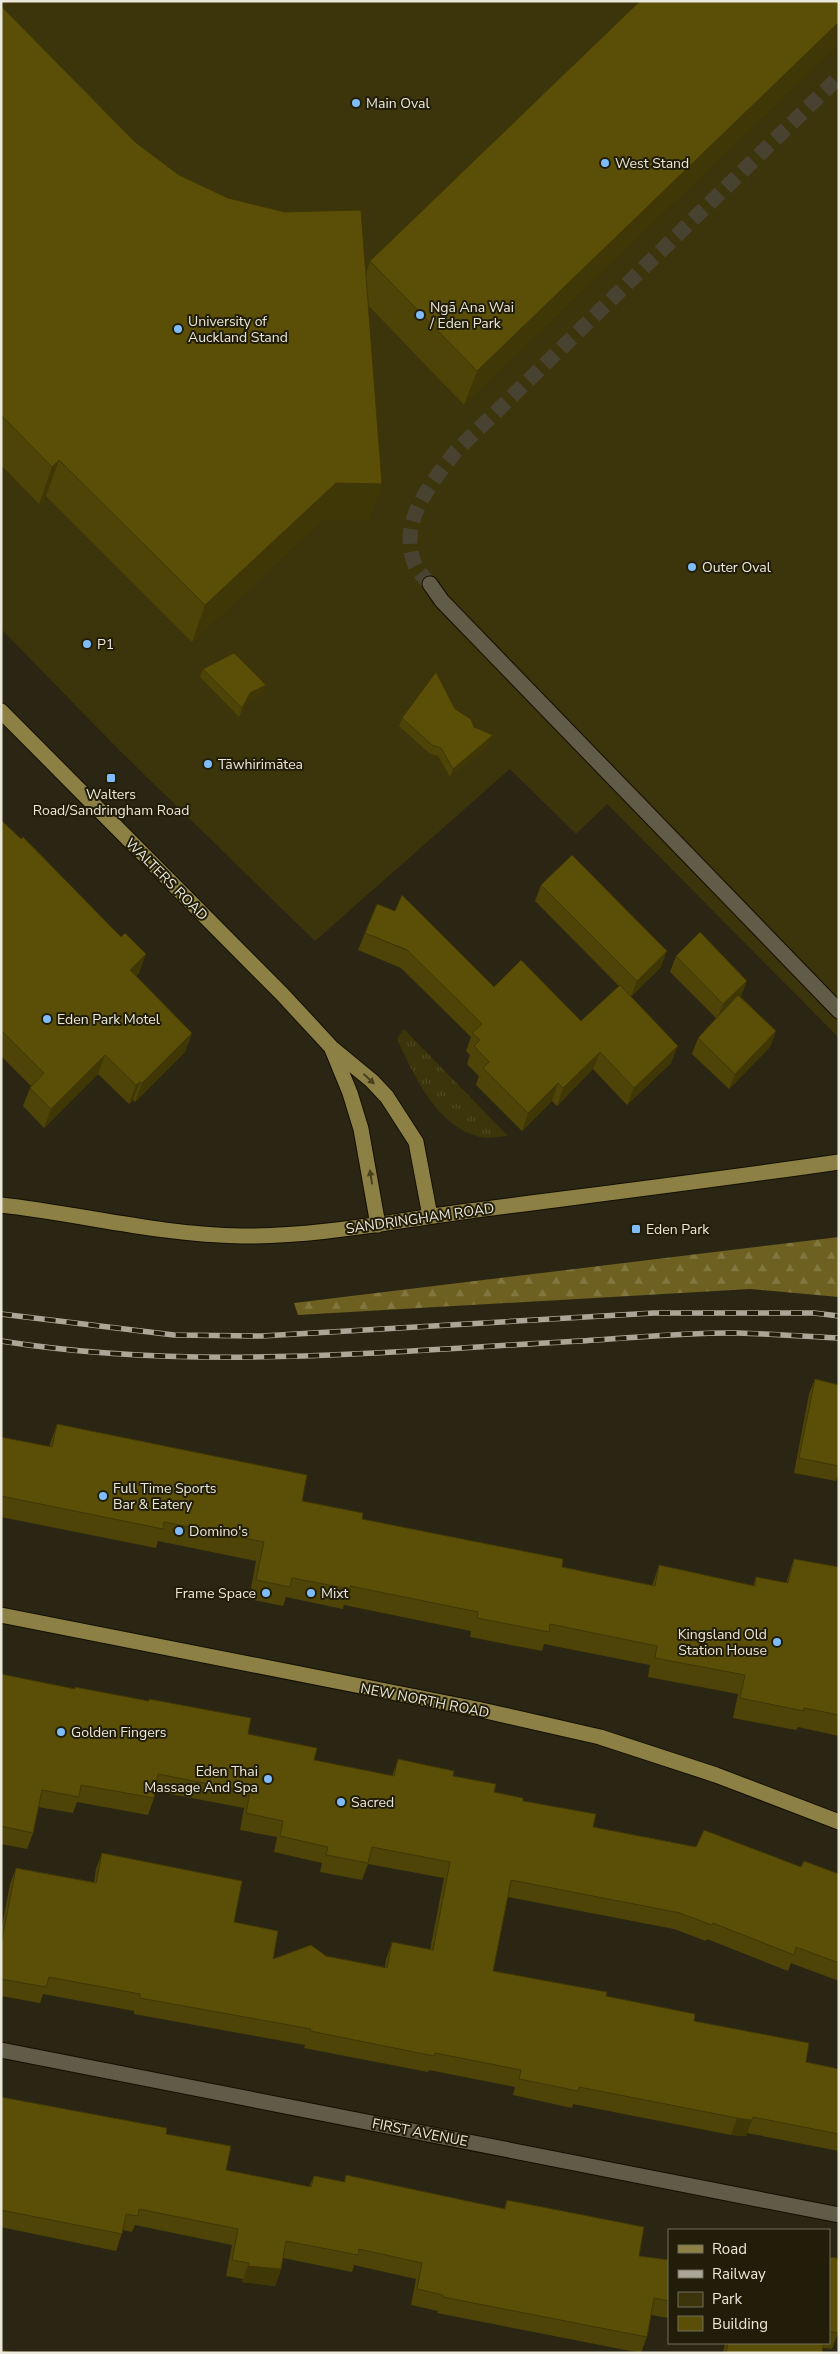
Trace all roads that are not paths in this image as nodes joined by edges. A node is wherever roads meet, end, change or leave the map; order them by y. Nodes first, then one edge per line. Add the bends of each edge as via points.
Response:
1 (430, 584) tunnel mouth
2 (1, 711) edge
3 (839, 1011) edge
4 (332, 1048) junction
5 (839, 1162) edge
6 (1, 1205) edge
7 (430, 1216) junction
8 (378, 1226) junction
9 (1, 1616) edge
10 (839, 1822) edge
11 (1, 2050) edge
12 (839, 2215) edge

1 - 3 street via 449,608
2 - 4 main road, WALTERS ROAD via 276,987
4 -> 7 main road, WALTERS ROAD via 387,1097 416,1142
8 -> 4 main road, WALTERS ROAD via 361,1129
5 - 7 main road, SANDRINGHAM ROAD
6 - 8 main road, SANDRINGHAM ROAD via 215,1235
7 - 8 main road, SANDRINGHAM ROAD
9 - 10 main road, NEW NORTH ROAD via 477,1709 600,1737 716,1775
11 - 12 street, FIRST AVENUE

